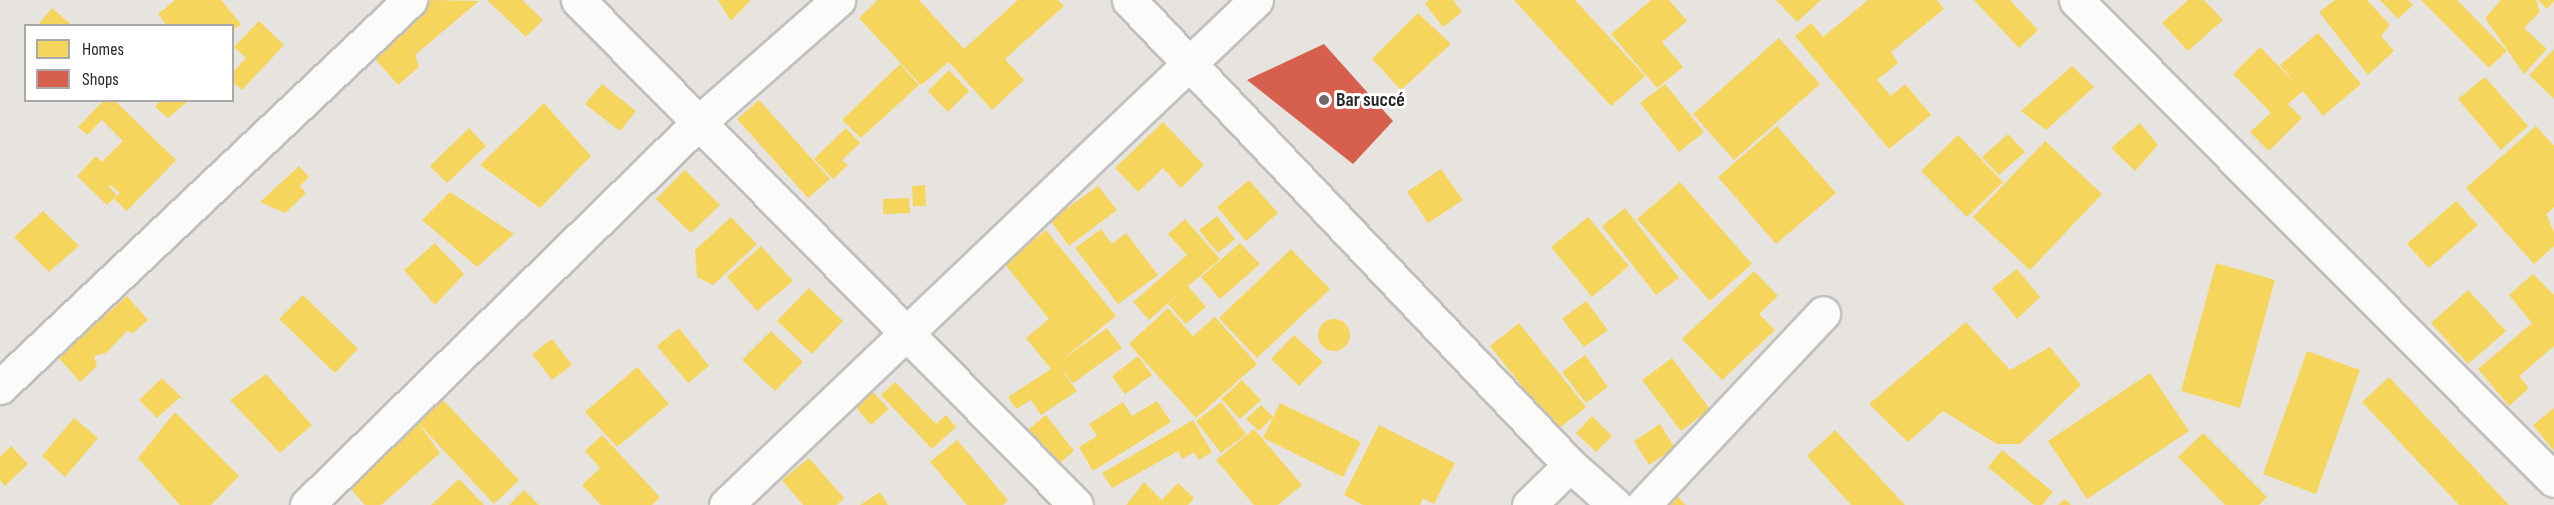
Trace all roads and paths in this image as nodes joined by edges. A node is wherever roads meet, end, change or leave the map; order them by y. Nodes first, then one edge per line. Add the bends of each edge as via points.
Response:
1 (410, 0) edge
2 (578, 0) edge
3 (838, 0) edge
4 (1129, 0) edge
5 (1256, 0) edge
6 (2076, 0) edge
7 (1188, 65) junction
8 (696, 124) junction
9 (1823, 312) dead end
10 (905, 331) junction
11 (0, 387) edge
12 (1570, 465) junction
13 (2554, 480) edge
14 (307, 505) edge
15 (726, 505) edge
16 (1076, 505) edge
17 (1529, 505) edge
18 (1615, 505) edge
19 (1644, 505) edge

1 - 11 street
2 - 8 street
3 - 8 street
4 - 7 street
5 - 7 street
6 - 13 street
7 - 10 street
7 - 12 street
8 - 10 street
8 - 14 street
9 - 19 street
10 - 15 street
10 - 16 street
12 - 17 street
12 - 18 street

